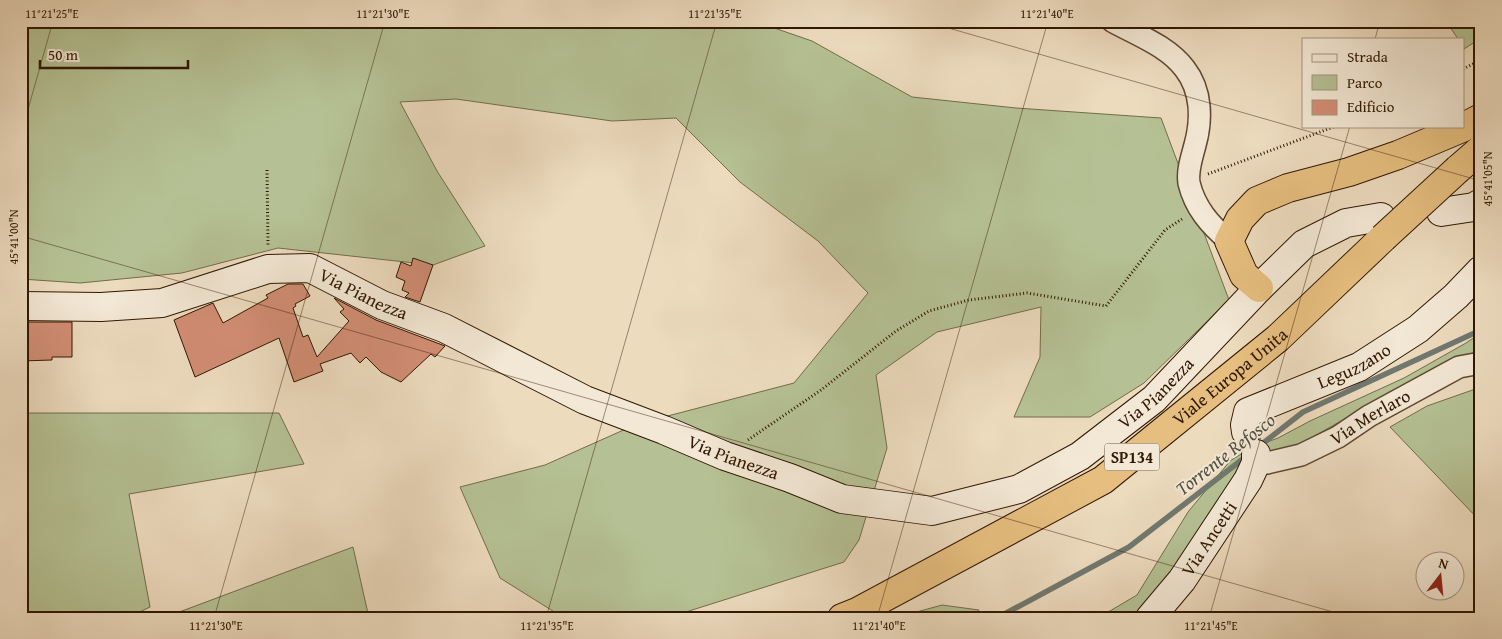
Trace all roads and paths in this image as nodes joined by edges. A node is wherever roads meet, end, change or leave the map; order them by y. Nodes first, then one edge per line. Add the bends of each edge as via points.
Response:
1 (1112, 21) edge
2 (1481, 60) edge
3 (1464, 68) edge
4 (1481, 118) edge
5 (1464, 126) edge
6 (1331, 128) edge
7 (1459, 128) edge
8 (1481, 149) edge
9 (266, 170) dead end
10 (1189, 182) junction
11 (1481, 203) edge
12 (1199, 208) junction
13 (1441, 212) dead end
14 (1382, 227) junction
15 (1230, 241) junction
16 (268, 269) junction
17 (1481, 270) edge
18 (1259, 288) junction
19 (21, 306) edge
20 (1481, 363) edge
21 (1252, 450) junction
22 (725, 456) junction
23 (842, 618) edge
24 (1150, 618) edge

1 - 10 street via 1166,51 1185,68 1196,87 1200,130 1189,167
2 - 3 path
4 - 5 highway
6 - 10 path
7 - 15 highway via 1398,155 1288,188 1257,201 1240,219
8 - 14 highway, Viale Europa Unita / SP134, bridge
9 - 16 path
10 - 12 street
11 - 13 street
12 - 15 street via 1212,226
12 - 22 path via 1165,230 1106,306 1027,293 969,300 928,311
14 - 18 street, Via Pianezza via 1346,223 1304,244
14 - 23 highway, Viale Europa Unita / SP134 via 1278,338 1104,480
15 - 18 highway via 1244,275
16 - 19 street, Via Pianezza via 162,303
16 - 22 street, Via Pianezza via 310,268 382,305 444,328 585,400
17 - 21 street, Leguzzano via 1418,329 1360,367 1248,412 1245,425
18 - 22 street, Via Pianezza via 1154,399 1080,456 1019,489 932,511 842,499
20 - 21 street, Via Merlaro via 1459,366 1301,455 1267,463
21 - 24 street, Via Ancetti via 1248,480 1182,580

